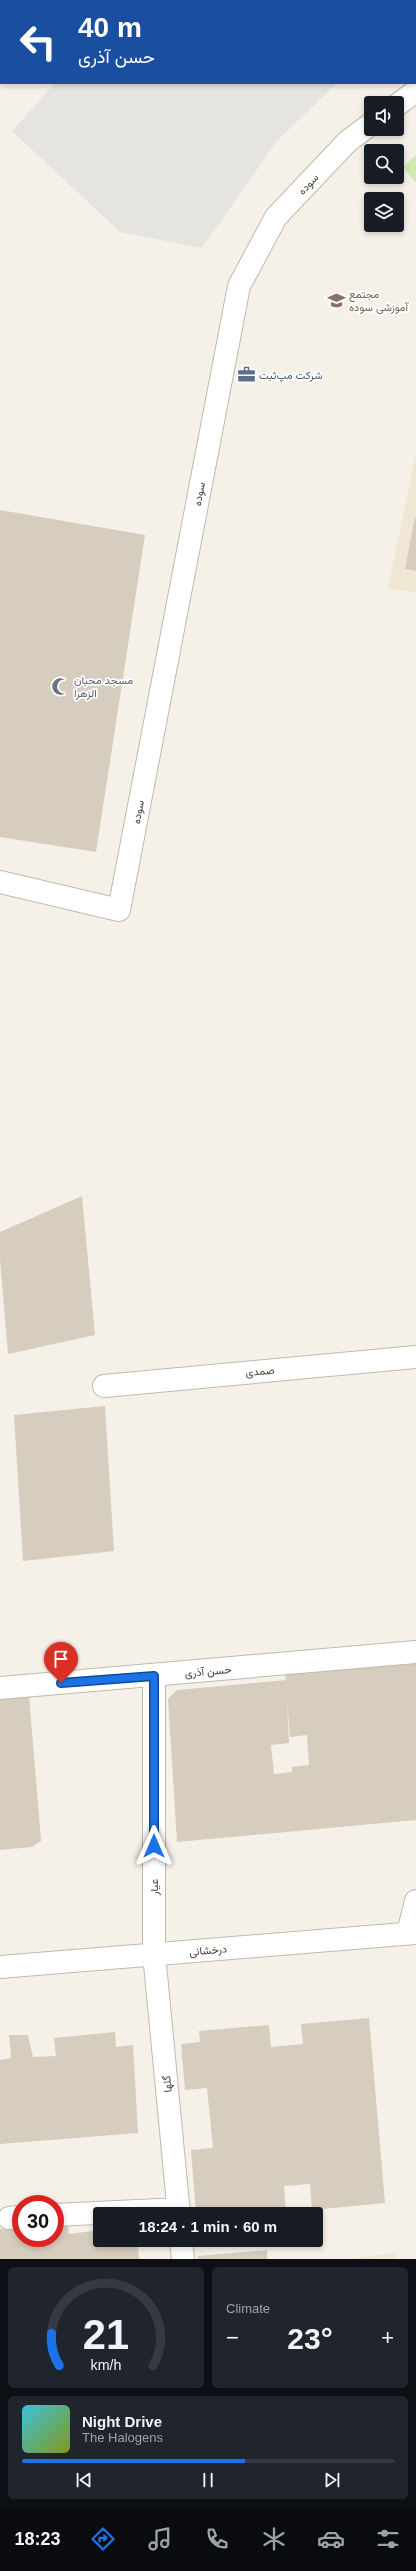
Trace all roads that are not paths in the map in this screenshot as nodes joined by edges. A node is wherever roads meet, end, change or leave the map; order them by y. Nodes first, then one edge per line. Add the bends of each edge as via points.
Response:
1 (416, 91) edge
2 (404, 100) edge
3 (364, 129) edge
4 (0, 882) edge
5 (416, 1357) edge
6 (104, 1386) dead end
7 (416, 1652) edge
8 (154, 1676) junction
9 (0, 1688) edge
10 (416, 1901) edge
11 (412, 1933) edge
12 (154, 1954) junction
13 (0, 1967) edge
14 (179, 2207) edge
15 (93, 2214) edge
16 (64, 2215) edge
17 (182, 2247) edge
18 (183, 2259) edge

1 - 2 street
3 - 4 street, سوده via 348,141 276,217 239,286 119,910
5 - 6 street, صمدی
7 - 8 street, حسن آذری
8 - 9 street, حسن آذری
8 - 12 street, عیار
10 - 11 street
11 - 12 street, درخشانی
12 - 13 street, درخشانی
12 - 14 street, گلها
15 - 16 street
17 - 18 street

